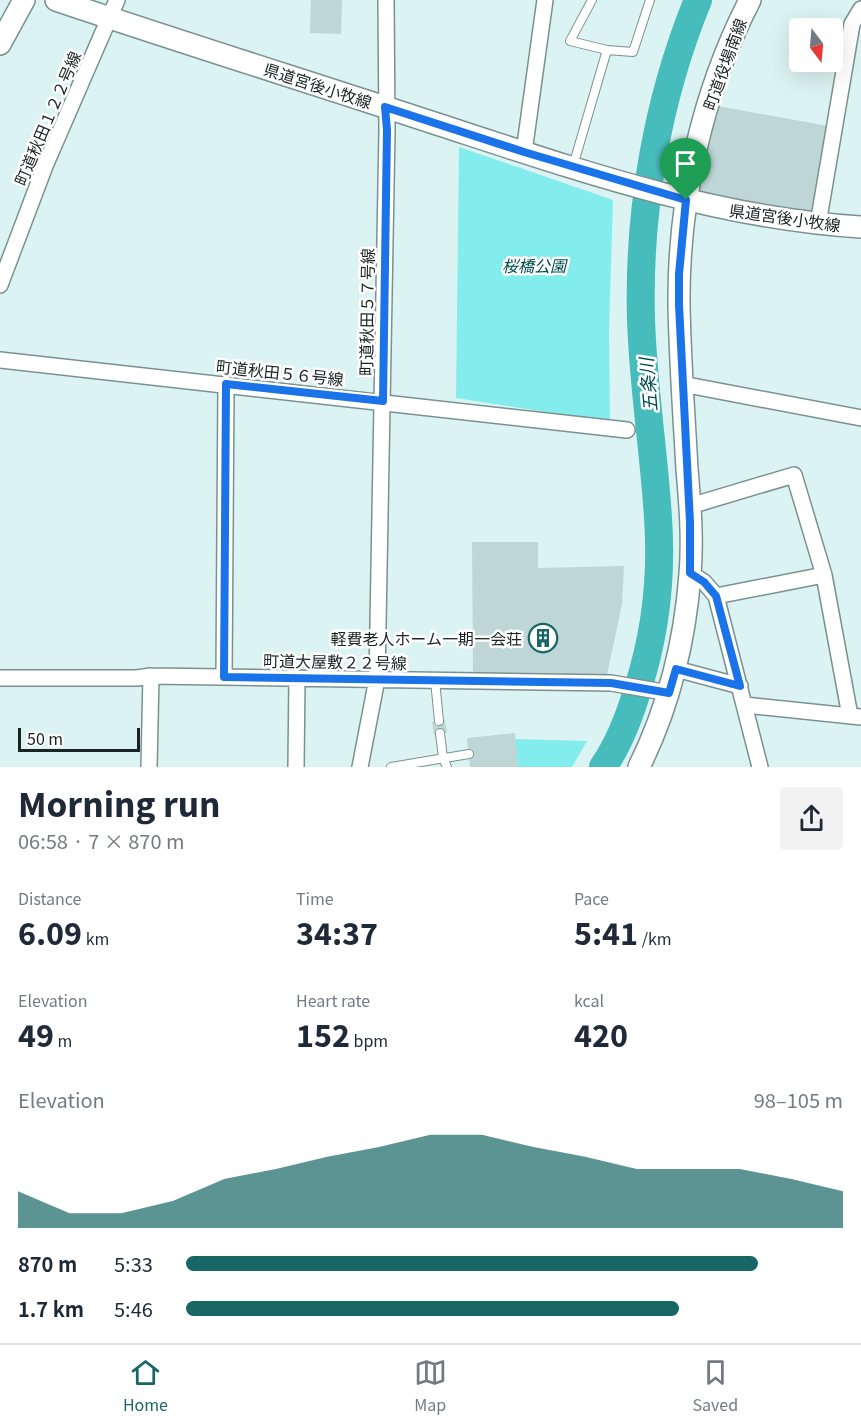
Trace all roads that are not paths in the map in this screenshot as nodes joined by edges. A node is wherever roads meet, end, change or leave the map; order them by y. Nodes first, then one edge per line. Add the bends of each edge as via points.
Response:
1 (24, 0) edge
2 (56, 0) edge
3 (386, 0) edge
4 (545, 0) edge
5 (592, 0) edge
6 (650, 0) edge
7 (750, 0) edge
8 (114, 9) edge
9 (861, 9) edge
10 (857, 25) edge
11 (0, 44) edge
12 (607, 50) junction
13 (385, 107) junction
14 (524, 152) junction
15 (573, 166) junction
16 (680, 199) junction
17 (818, 224) junction
18 (861, 227) edge
19 (0, 285) edge
20 (0, 360) edge
21 (226, 384) junction
22 (682, 384) junction
23 (383, 401) junction
24 (861, 418) edge
25 (627, 430) dead end
26 (690, 506) junction
27 (690, 573) junction
28 (824, 575) junction
29 (716, 596) junction
30 (676, 669) junction
31 (151, 676) junction
32 (224, 677) junction
33 (0, 678) edge
34 (297, 678) junction
35 (377, 679) junction
36 (435, 680) junction
37 (740, 686) junction
38 (665, 692) junction
39 (745, 705) junction
40 (856, 716) edge
41 (439, 721) dead end
42 (440, 734) dead end
43 (469, 754) dead end
44 (443, 758) junction
45 (150, 767) edge
46 (296, 767) edge
47 (360, 767) edge
48 (391, 767) edge
49 (447, 767) edge
50 (639, 767) edge
51 (760, 767) edge

1 - 11 main road
2 - 8 main road, 県道宮後小牧線
3 - 13 street, 町道秋田５７号線
4 - 14 street
5 - 12 lane via 570,42
6 - 12 lane via 633,52
7 - 16 main road, 町道役場南線 via 730,40 711,94
8 - 13 main road, 県道宮後小牧線
8 - 19 street, 町道秋田１２２号線 via 45,166
9 - 10 street
10 - 17 street
12 - 15 lane
13 - 14 main road, 県道宮後小牧線
13 - 23 street, 町道秋田５７号線
14 - 15 main road, 県道宮後小牧線
15 - 16 main road, 県道宮後小牧線
16 - 17 main road, 県道宮後小牧線
16 - 22 main road, 町道役場南線
17 - 18 main road, 県道宮後小牧線
20 - 21 street, 町道秋田５６号線
21 - 23 street, 町道秋田５６号線
21 - 32 street
22 - 24 street
22 - 26 main road, 町道役場南線
23 - 25 street, 町道秋田５６号線
23 - 35 street, 町道秋田５７号線
26 - 27 main road, 町道役場南線
26 - 28 street via 795,475
27 - 29 street
27 - 30 main road, 町道役場南線
28 - 29 street
28 - 40 street
29 - 37 street
30 - 37 street
30 - 38 main road, 町道役場南線
31 - 32 street, 町道大屋敷２２号線
31 - 33 street, 町道大屋敷２２号線
31 - 45 street
32 - 34 street, 町道大屋敷２２号線
34 - 35 street, 町道大屋敷２２号線
34 - 46 street
35 - 36 street, 町道大屋敷２２号線
35 - 47 street, 町道秋田５７号線
36 - 38 street, 町道大屋敷２２号線 via 611,683
36 - 41 lane
37 - 39 street
38 - 50 main road, 町道役場南線
39 - 40 street
39 - 51 street
42 - 44 lane
43 - 44 lane
44 - 48 lane
44 - 49 lane

